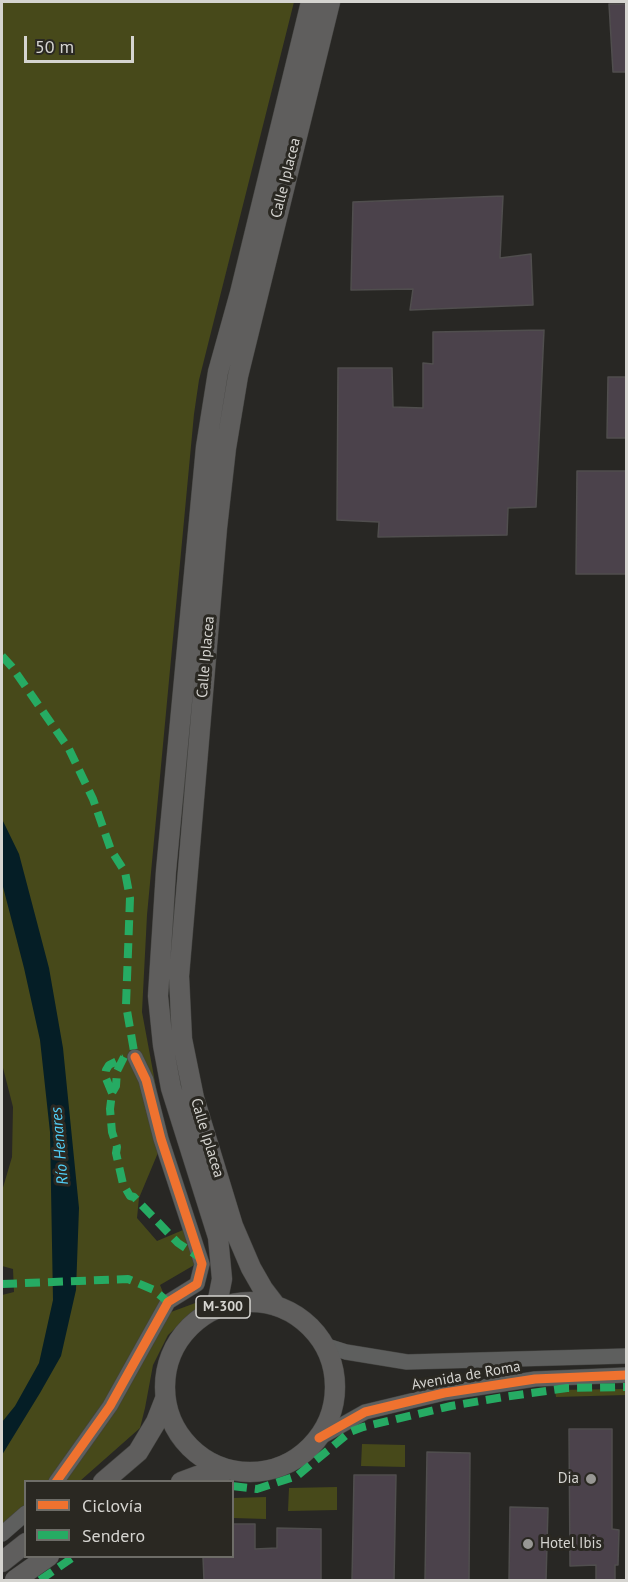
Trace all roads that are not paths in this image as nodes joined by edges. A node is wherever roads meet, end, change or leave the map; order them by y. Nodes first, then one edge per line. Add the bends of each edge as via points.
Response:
1 (311, 2) edge
2 (330, 2) edge
3 (135, 1057) dead end
4 (276, 1306) junction
5 (216, 1309) junction
6 (324, 1345) junction
7 (627, 1356) edge
8 (627, 1375) edge
9 (165, 1399) junction
10 (319, 1438) junction
11 (228, 1470) junction
12 (57, 1480) edge
13 (105, 1480) edge
14 (186, 1480) edge
15 (24, 1515) edge
16 (2, 1534) edge
17 (24, 1545) edge
18 (48, 1558) edge
19 (2, 1562) edge
20 (15, 1581) edge

1 - 5 main road, Calle Iplacea via 218,372 206,447 166,871 158,996 163,1044 171,1088 218,1238 222,1279
2 - 4 main road, Calle Iplacea via 238,376 226,448 179,976 182,1039 194,1098 233,1226 251,1268
3 - 12 street via 146,1080 202,1264 197,1284 168,1302 110,1406
4 - 5 main road, M-300 via 246,1302
4 - 6 main road, M-300 via 304,1321
5 - 9 main road, M-300 via 193,1324 176,1345 166,1371
6 - 7 street, Avenida de Roma via 406,1362
6 - 10 main road, M-300 via 335,1376 333,1408
8 - 10 street, Avenida de Roma / M-300 via 535,1379 444,1393 365,1413
9 - 11 main road, M-300 via 176,1431 198,1456
9 - 13 main road, M-300 via 138,1452
10 - 11 main road, M-300 via 301,1456 279,1468 254,1473
11 - 14 main road, M-300
15 - 16 street
17 - 19 main road
18 - 20 main road

